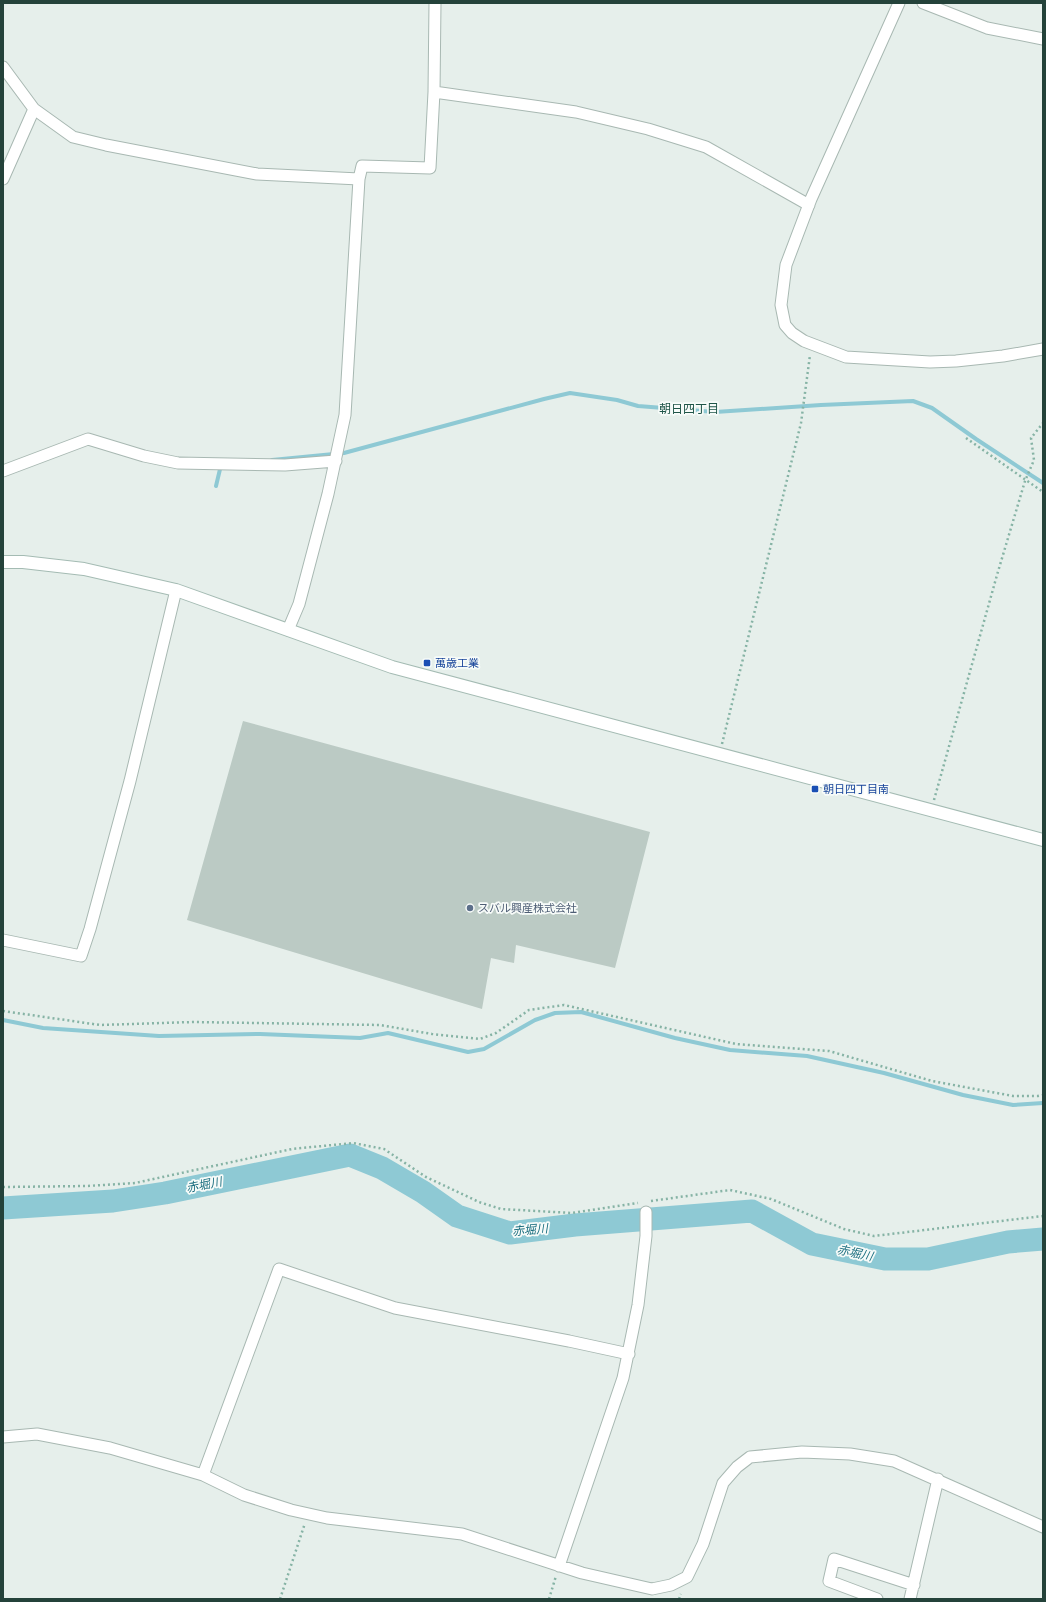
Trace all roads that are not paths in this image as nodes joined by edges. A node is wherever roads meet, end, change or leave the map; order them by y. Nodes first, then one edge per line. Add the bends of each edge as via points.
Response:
1 (435, 3) edge
2 (899, 3) edge
3 (923, 3) edge
4 (1043, 39) edge
5 (3, 67) edge
6 (434, 92) junction
7 (34, 109) junction
8 (3, 179) edge
9 (359, 179) junction
10 (809, 205) junction
11 (1043, 349) edge
12 (336, 461) junction
13 (3, 471) edge
14 (3, 562) edge
15 (176, 590) junction
16 (288, 630) junction
17 (1043, 840) edge
18 (3, 940) edge
19 (647, 1207) road end
20 (629, 1354) junction
21 (3, 1437) edge
22 (203, 1475) junction
23 (938, 1479) junction
24 (1043, 1527) edge
25 (559, 1566) junction
26 (914, 1585) junction
27 (877, 1599) edge
28 (910, 1599) edge

1 - 6 street
2 - 10 street
3 - 4 street via 987,28
5 - 7 street
6 - 9 street via 430,168 362,166
6 - 10 street via 576,112 648,129 706,147
7 - 8 street
7 - 9 street via 73,137 106,145 257,174
9 - 12 street via 345,415
10 - 11 street via 786,265 780,305 785,325 804,341 846,357 930,362 1002,356
12 - 13 street via 284,465 178,463 88,439
12 - 16 street via 299,604
14 - 15 street via 84,569
15 - 16 street
15 - 18 street via 130,781 81,956
16 - 17 street via 392,667
19 - 20 street via 638,1305
20 - 22 street via 569,1340 395,1308 279,1269
20 - 25 street
21 - 22 street via 37,1434 110,1448
22 - 25 street via 244,1495 308,1514 462,1534
23 - 24 street
23 - 25 street via 894,1461 850,1454 802,1452 750,1457 737,1466 723,1483 703,1544 687,1577 671,1585 652,1589
23 - 26 street
26 - 27 street via 834,1559 829,1581
26 - 28 street

